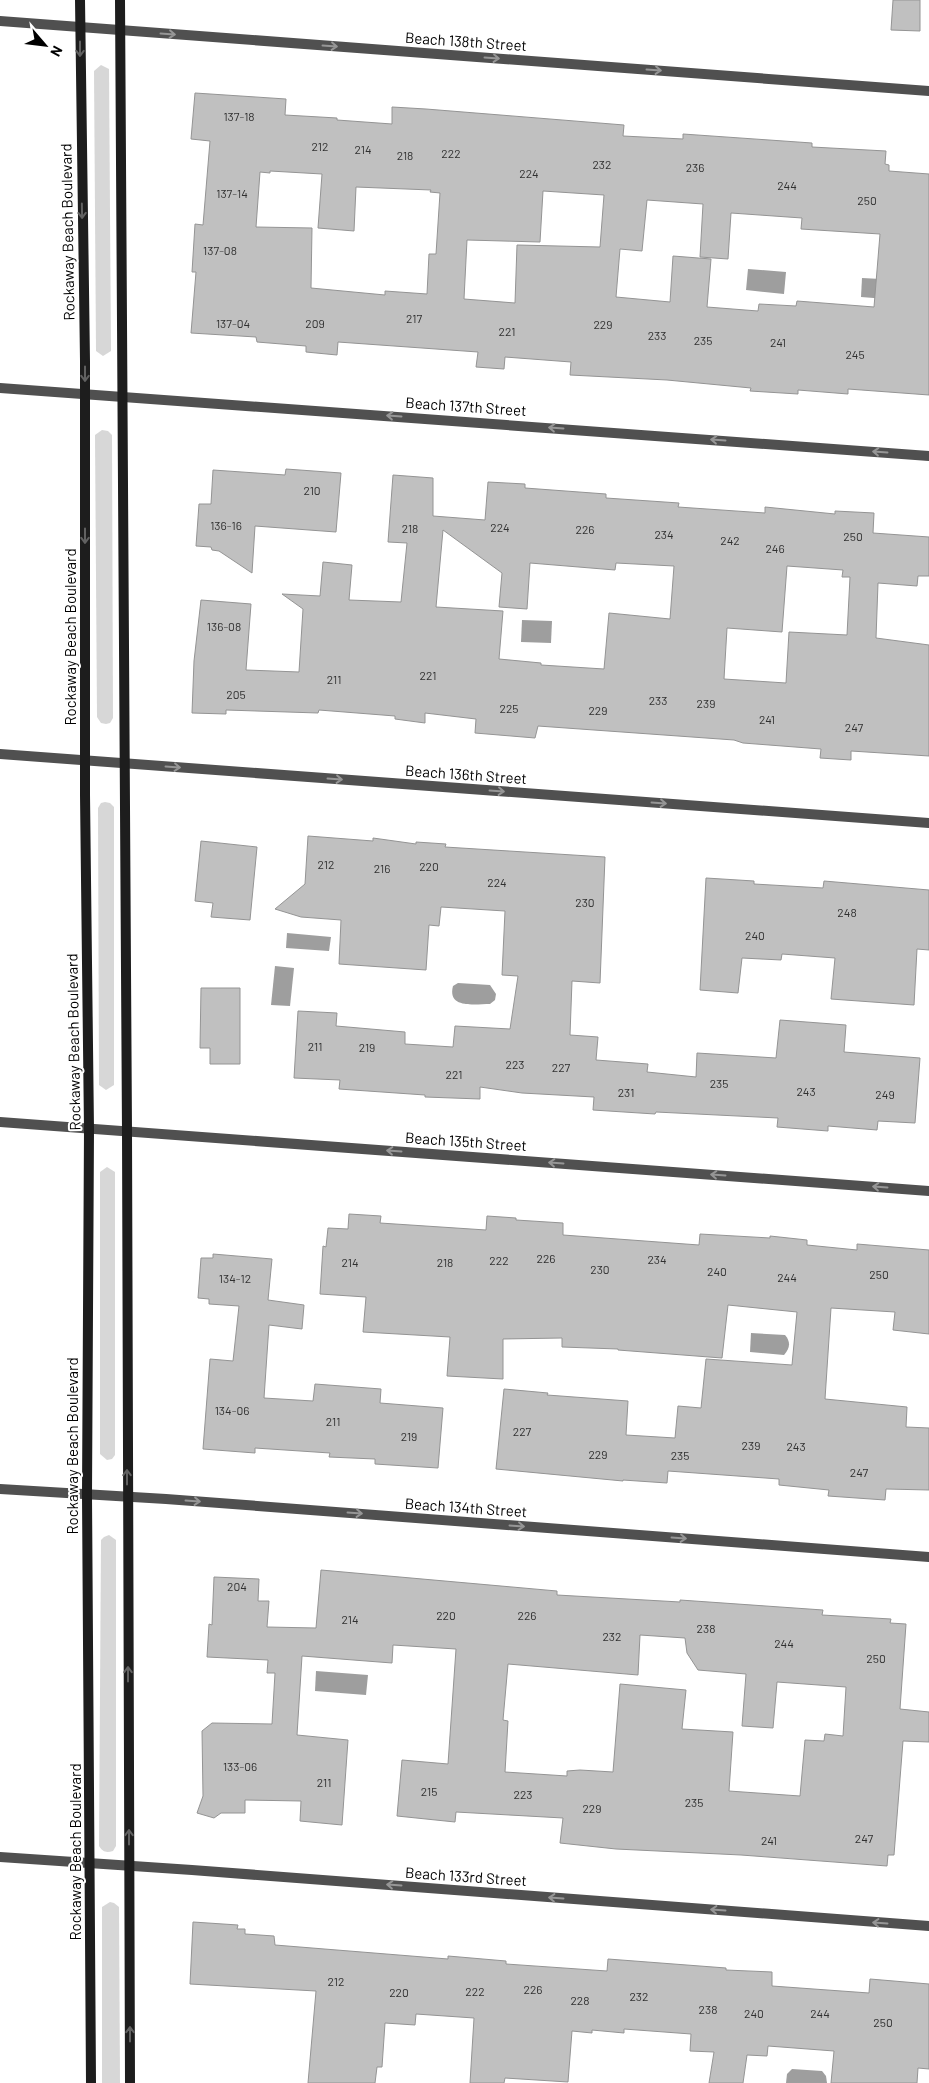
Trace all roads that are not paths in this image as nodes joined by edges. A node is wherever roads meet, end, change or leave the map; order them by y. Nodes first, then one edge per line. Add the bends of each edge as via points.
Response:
1 (80, 0) edge
2 (120, 0) edge
3 (0, 21) edge
4 (80, 28) junction
5 (119, 31) junction
6 (929, 91) edge
7 (0, 388) edge
8 (85, 393) junction
9 (122, 396) junction
10 (929, 456) edge
11 (0, 754) edge
12 (86, 761) junction
13 (124, 763) junction
14 (929, 822) edge
15 (0, 1122) edge
16 (89, 1129) junction
17 (127, 1131) junction
18 (929, 1191) edge
19 (0, 1489) edge
20 (87, 1495) junction
21 (127, 1497) junction
22 (929, 1557) edge
23 (0, 1857) edge
24 (90, 1863) junction
25 (129, 1866) junction
26 (929, 1926) edge
27 (91, 2083) edge
28 (130, 2083) edge

1 - 4 street, Rockaway Beach Boulevard
2 - 5 street
3 - 4 street, Beach 138th Street
4 - 5 street, Beach 138th Street
4 -> 8 street, Rockaway Beach Boulevard
5 -> 6 street, Beach 138th Street
5 - 9 street
7 - 8 street, Beach 137th Street
8 - 9 street, Beach 137th Street
8 -> 12 street, Rockaway Beach Boulevard
10 -> 9 street, Beach 137th Street
9 - 13 street
11 - 12 street, Beach 136th Street
12 - 13 street, Beach 136th Street
12 - 16 street, Rockaway Beach Boulevard
13 -> 14 street, Beach 136th Street
13 - 17 street
15 - 16 street, Beach 135th Street
16 - 17 street, Beach 135th Street
16 - 20 street, Rockaway Beach Boulevard
18 -> 17 street, Beach 135th Street
21 -> 17 street
19 - 20 street, Beach 134th Street
20 - 21 street, Beach 134th Street
20 - 24 street, Rockaway Beach Boulevard
21 -> 22 street, Beach 134th Street
25 -> 21 street
23 - 24 street, Beach 133rd Street
24 - 25 street, Beach 133rd Street
24 - 27 street, Rockaway Beach Boulevard
26 -> 25 street, Beach 133rd Street
28 -> 25 street

